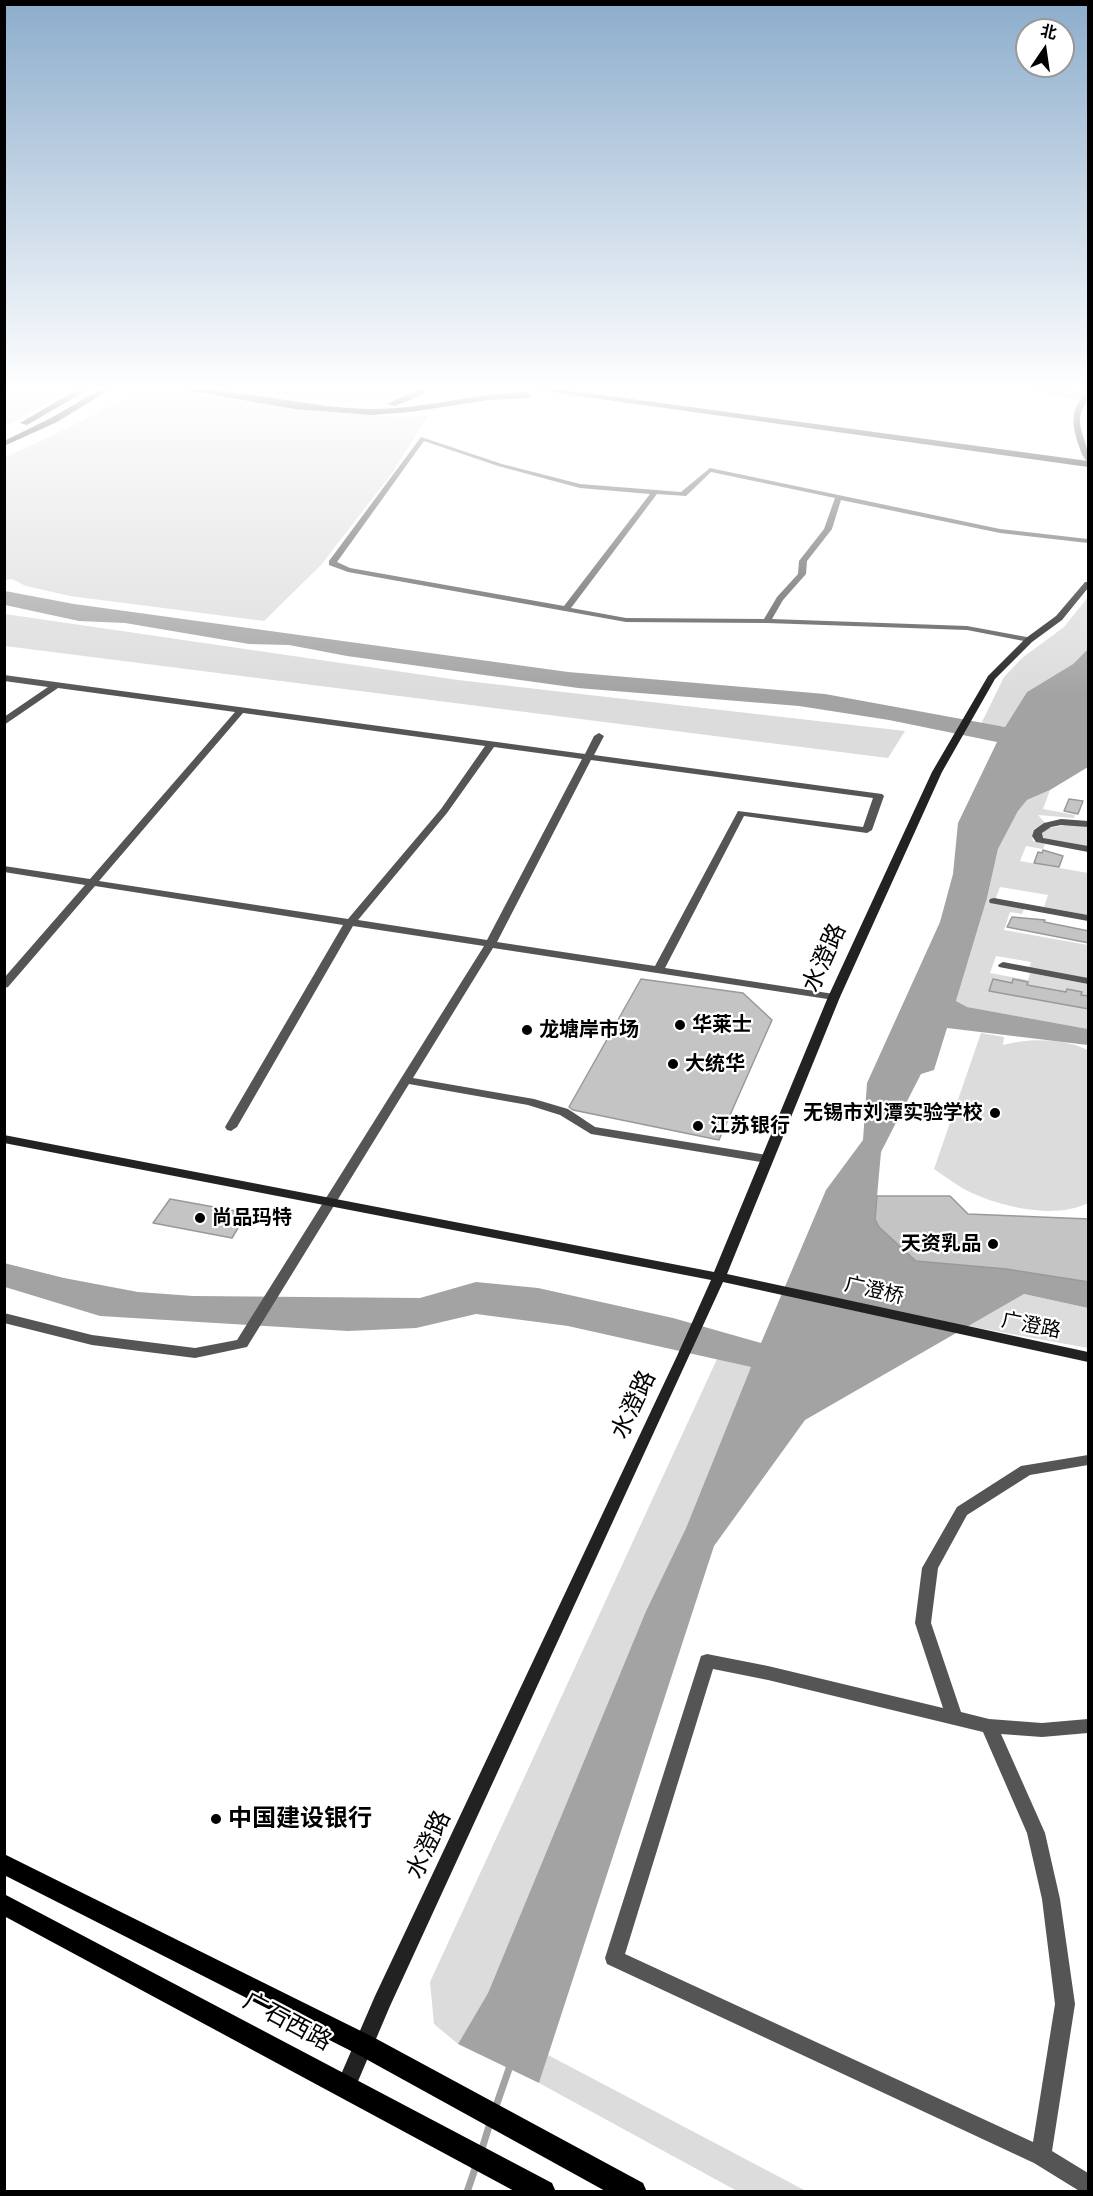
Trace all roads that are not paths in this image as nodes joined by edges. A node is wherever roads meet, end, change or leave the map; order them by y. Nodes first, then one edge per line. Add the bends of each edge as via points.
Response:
1 (386, 488) edge
2 (611, 488) edge
3 (689, 488) edge
4 (801, 488) edge
5 (655, 492) junction
6 (838, 496) junction
7 (1089, 541) edge
8 (1089, 584) edge
9 (566, 610) junction
10 (766, 621) junction
11 (1029, 640) junction
12 (4, 678) edge
13 (56, 685) junction
14 (241, 710) junction
15 (4, 722) edge
16 (599, 736) dead end
17 (492, 743) junction
18 (588, 756) junction
19 (1089, 824) edge
20 (1089, 849) edge
21 (4, 869) edge
22 (93, 883) junction
23 (994, 901) dead end
24 (1089, 918) edge
25 (349, 924) junction
26 (491, 943) junction
27 (1003, 965) dead end
28 (658, 971) junction
29 (1089, 981) edge
30 (4, 985) edge
31 (834, 997) junction
32 (407, 1080) junction
33 (231, 1127) dead end
34 (4, 1139) edge
35 (767, 1158) junction
36 (333, 1200) junction
37 (719, 1276) junction
38 (4, 1318) edge
39 (967, 1333) joint
40 (1089, 1357) edge
41 (1089, 1460) edge
42 (954, 1717) junction
43 (989, 1726) junction
44 (1089, 1726) edge
45 (4, 1863) edge
46 (4, 1904) edge
47 (364, 2045) junction
48 (346, 2086) junction
49 (1041, 2156) junction
50 (1089, 2184) edge
51 (543, 2192) edge
52 (634, 2192) edge

1 - 9 street via 332,563 348,570
2 - 5 street
3 - 5 street via 683,494
4 - 6 street
5 - 9 street
6 - 7 street via 1000,531
6 - 10 street via 828,529 803,561 802,574
8 - 11 street, 水澄路 via 1059,618
9 - 10 street via 626,620
10 - 11 street via 967,628
11 - 31 street, 水澄路 via 991,678 937,772
12 - 13 street
13 - 14 street
13 - 15 street
14 - 17 street
14 - 22 street
16 - 18 street
17 - 18 street
17 - 25 street via 444,811
18 - 26 street
18 - 28 street via 879,796 867,830 741,813
19 - 20 street via 1074,821 1037,832 1040,840
21 - 22 street
22 - 25 street
22 - 30 street
23 - 24 street
25 - 26 street
25 - 33 street
26 - 28 street
26 - 32 street
27 - 29 street
28 - 31 street
31 - 35 street, 水澄路
32 - 35 street via 564,1112 591,1130
32 - 36 street
34 - 36 street, 广澄桥
35 - 37 street, 水澄路
36 - 37 street, 广澄桥
36 - 38 street via 242,1344 195,1353 92,1340
37 - 39 street, 广澄桥
37 - 47 street, 水澄路
39 - 40 street, 广澄路
41 - 42 street via 1026,1470 962,1511 930,1568 923,1623
42 - 43 street
42 - 49 street via 707,1661 614,1958
43 - 44 street via 1042,1730
43 - 49 street via 1035,1833 1051,1899 1065,2004
45 - 47 main road
46 - 48 main road, 广石西路
47 - 48 street, 水澄路
47 - 52 main road
48 - 51 main road, 广石西路
49 - 50 street

